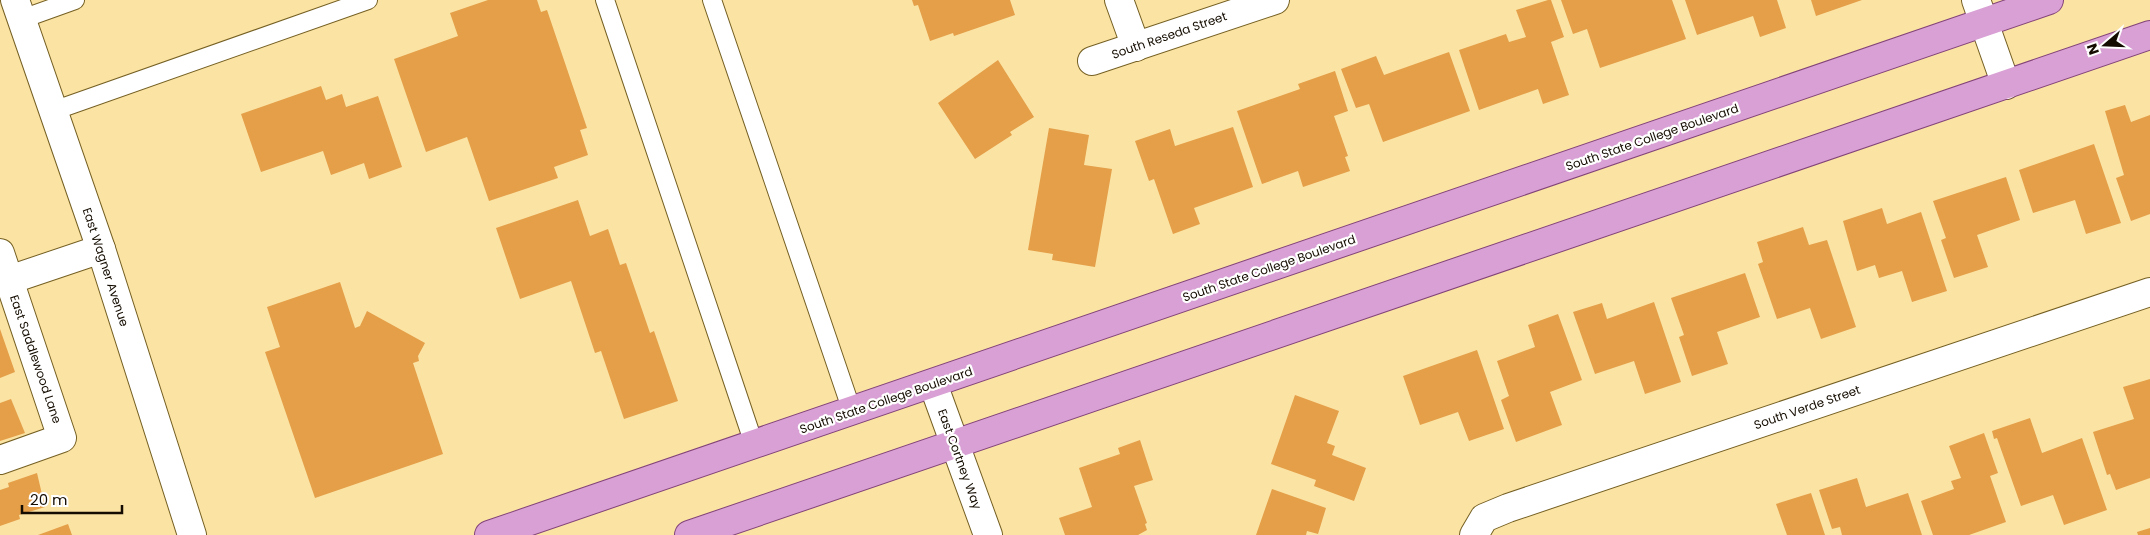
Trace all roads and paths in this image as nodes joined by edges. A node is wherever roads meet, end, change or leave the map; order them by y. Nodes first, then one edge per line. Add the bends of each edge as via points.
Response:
1 (75, 0) edge
2 (368, 0) edge
3 (606, 0) edge
4 (712, 0) edge
5 (1119, 0) edge
6 (1275, 0) edge
7 (2048, 0) edge
8 (18, 10) edge
9 (1980, 11) edge
10 (2150, 35) edge
11 (1136, 47) junction
12 (1092, 61) dead end
13 (2006, 85) junction
14 (53, 111) junction
15 (102, 249) junction
16 (0, 253) edge
17 (9, 280) junction
18 (2150, 292) edge
19 (933, 384) junction
20 (852, 411) junction
21 (754, 444) junction
22 (955, 444) junction
23 (0, 460) edge
24 (192, 535) edge
25 (489, 535) edge
26 (689, 535) edge
27 (988, 535) edge
28 (1474, 535) edge

1 - 8 lane
2 - 14 lane
3 - 21 lane
4 - 20 lane
5 - 11 street
6 - 11 street, South Reseda Street
7 - 9 main road, South State College Boulevard
8 - 14 street, East Wagner Avenue
9 - 13 street
9 - 19 main road, South State College Boulevard
10 - 13 main road
11 - 12 street, South Reseda Street
13 - 22 main road
14 - 15 street, East Wagner Avenue
15 - 17 street
15 - 24 street, East Wagner Avenue
16 - 17 street, East Saddlewood Lane
17 - 23 street, East Saddlewood Lane via 62,438
18 - 28 street, South Verde Street via 1508,508 1484,518
19 - 20 main road, South State College Boulevard
19 - 22 street, East Cortney Way
20 - 21 main road, South State College Boulevard
21 - 25 main road, South State College Boulevard
22 - 26 main road
22 - 27 street, East Cortney Way

